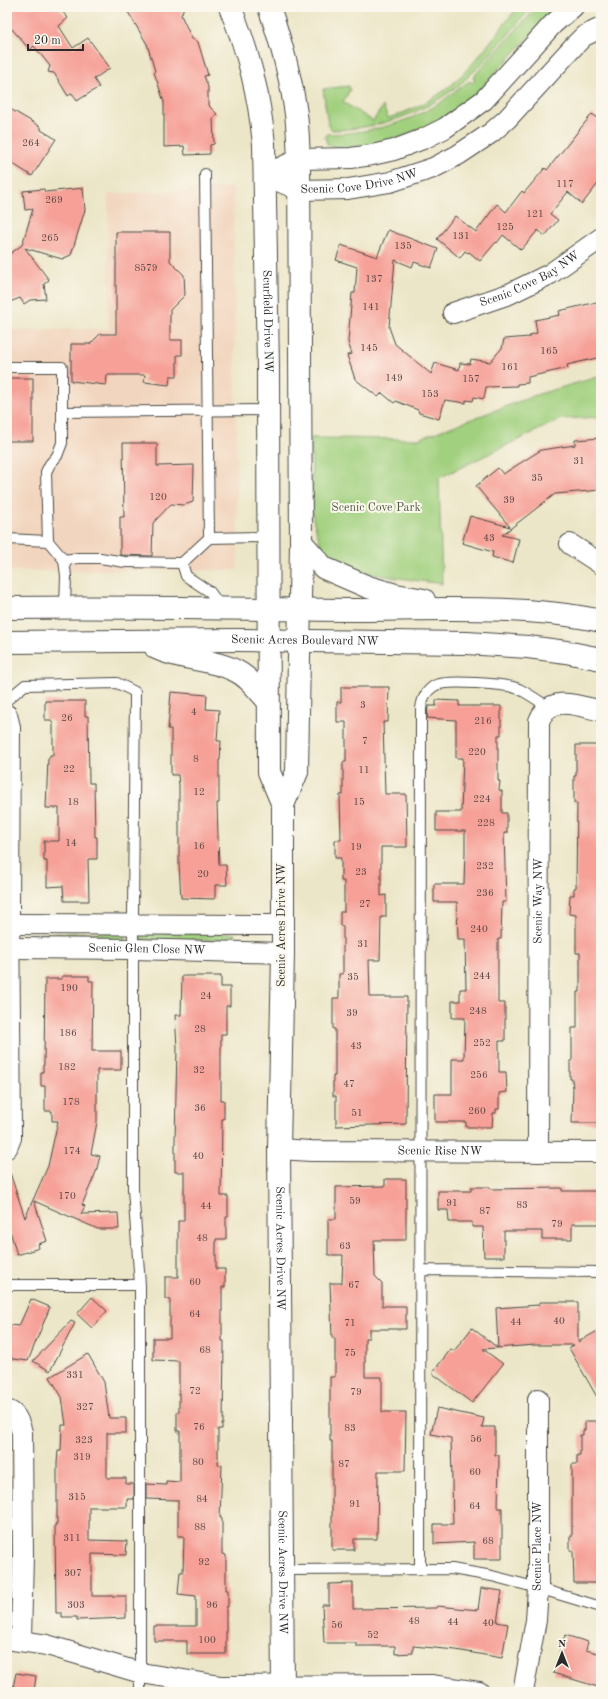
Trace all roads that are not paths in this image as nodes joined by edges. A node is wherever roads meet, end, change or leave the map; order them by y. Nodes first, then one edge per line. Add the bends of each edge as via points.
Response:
1 (230, 7) edge
2 (269, 7) edge
3 (573, 7) edge
4 (601, 28) edge
5 (299, 159) junction
6 (205, 174) dead end
7 (264, 175) junction
8 (299, 190) junction
9 (601, 238) edge
10 (453, 313) dead end
11 (7, 367) edge
12 (268, 410) junction
13 (208, 411) junction
14 (62, 412) junction
15 (268, 537) junction
16 (209, 538) junction
17 (7, 539) edge
18 (48, 541) junction
19 (301, 542) junction
20 (570, 544) dead end
21 (64, 560) junction
22 (182, 563) junction
23 (601, 564) edge
24 (66, 607) junction
25 (221, 607) junction
26 (7, 608) edge
27 (268, 608) junction
28 (300, 609) junction
29 (474, 610) junction
30 (601, 621) edge
31 (142, 641) junction
32 (269, 641) junction
33 (300, 641) junction
34 (7, 642) edge
35 (601, 659) edge
36 (7, 700) edge
37 (268, 701) junction
38 (548, 707) junction
39 (601, 711) edge
40 (7, 715) edge
41 (283, 805) junction
42 (10, 924) junction
43 (133, 924) junction
44 (282, 925) junction
45 (10, 948) junction
46 (133, 949) junction
47 (283, 952) junction
48 (7, 1148) edge
49 (279, 1149) junction
50 (420, 1152) junction
51 (538, 1152) junction
52 (601, 1152) edge
53 (420, 1270) junction
54 (601, 1272) edge
55 (7, 1284) edge
56 (140, 1284) junction
57 (538, 1399) dead end
58 (7, 1410) edge
59 (15, 1524) edge
60 (420, 1569) junction
61 (282, 1570) junction
62 (538, 1588) junction
63 (601, 1607) edge
64 (14, 1640) edge
65 (140, 1683) edge
66 (283, 1688) edge
67 (479, 1692) edge
68 (523, 1692) edge

1 - 7 street, Scurfield Drive NW via 250,62 256,87 262,122
2 - 5 street via 290,80
3 - 5 street, Scenic Cove Drive NW via 553,24 484,100 445,128 394,150 372,155 330,160
4 - 8 street, Scenic Cove Drive NW via 584,36 507,120 458,155 433,168 390,182 348,189
5 - 7 street, Scenic Cove Drive NW
5 - 8 street
6 - 13 lane
7 - 8 street, Scenic Cove Drive NW
7 - 12 street, Scurfield Drive NW
8 - 19 street
9 - 10 street, Scenic Cove Bay NW via 550,274 509,294
11 - 14 lane via 62,367
12 - 13 lane
12 - 15 street, Scurfield Drive NW
13 - 14 lane
13 - 16 lane
14 - 18 lane via 62,443 46,472
15 - 16 lane
15 - 27 street, Scurfield Drive NW
16 - 22 lane
17 - 18 lane
18 - 21 lane
19 - 28 street
19 - 29 street via 324,568 341,577 396,595
20 - 23 street
21 - 22 lane via 100,558 125,562
21 - 24 lane
22 - 25 lane via 186,576 210,592
24 - 25 street
24 - 26 street
25 - 27 street
27 - 28 street
27 - 32 street, Scurfield Drive NW
28 - 29 street
28 - 33 street
29 - 30 street via 540,612
31 - 32 street, Scenic Acres Boulevard NW
31 - 34 street, Scenic Acres Boulevard NW
31 - 37 street via 165,652 234,670 247,678
32 - 33 street, Scenic Acres Boulevard NW
32 - 37 street, Scenic Acres Drive NW
33 - 35 street, Scenic Acres Boulevard NW via 528,647
33 - 41 street, Scenic Acres Drive NW via 297,772
36 - 43 lane via 25,685 117,683 135,692
37 - 41 street, Scenic Acres Drive NW via 269,772
38 - 39 street via 558,703
38 - 50 lane via 518,689 480,683 436,685 422,699
38 - 51 street, Scenic Way NW via 539,721
40 - 42 street via 10,727
41 - 44 street, Scenic Acres Drive NW
42 - 43 street, Scenic Glen Close NW
42 - 45 street
43 - 44 street, Scenic Glen Close NW
43 - 46 lane
44 - 47 street, Scenic Acres Drive NW
45 - 46 street, Scenic Glen Close NW
45 - 48 street via 11,1138
46 - 47 street, Scenic Glen Close NW
46 - 56 lane via 133,1188
47 - 49 street, Scenic Acres Drive NW
49 - 50 street, Scenic Rise NW
49 - 61 street, Scenic Acres Drive NW
50 - 51 street, Scenic Rise NW
50 - 53 lane
51 - 52 street, Scenic Rise NW
53 - 54 lane
53 - 60 lane
55 - 56 lane
56 - 65 lane
57 - 62 street, Scenic Place NW
58 - 59 street via 18,1420 22,1432
59 - 64 street
60 - 61 lane
60 - 62 lane via 452,1569
61 - 66 street, Scenic Acres Drive NW
62 - 63 lane
62 - 68 street, Scenic Place NW via 536,1620
64 - 65 street via 47,1645
65 - 66 street
66 - 67 street via 431,1685

